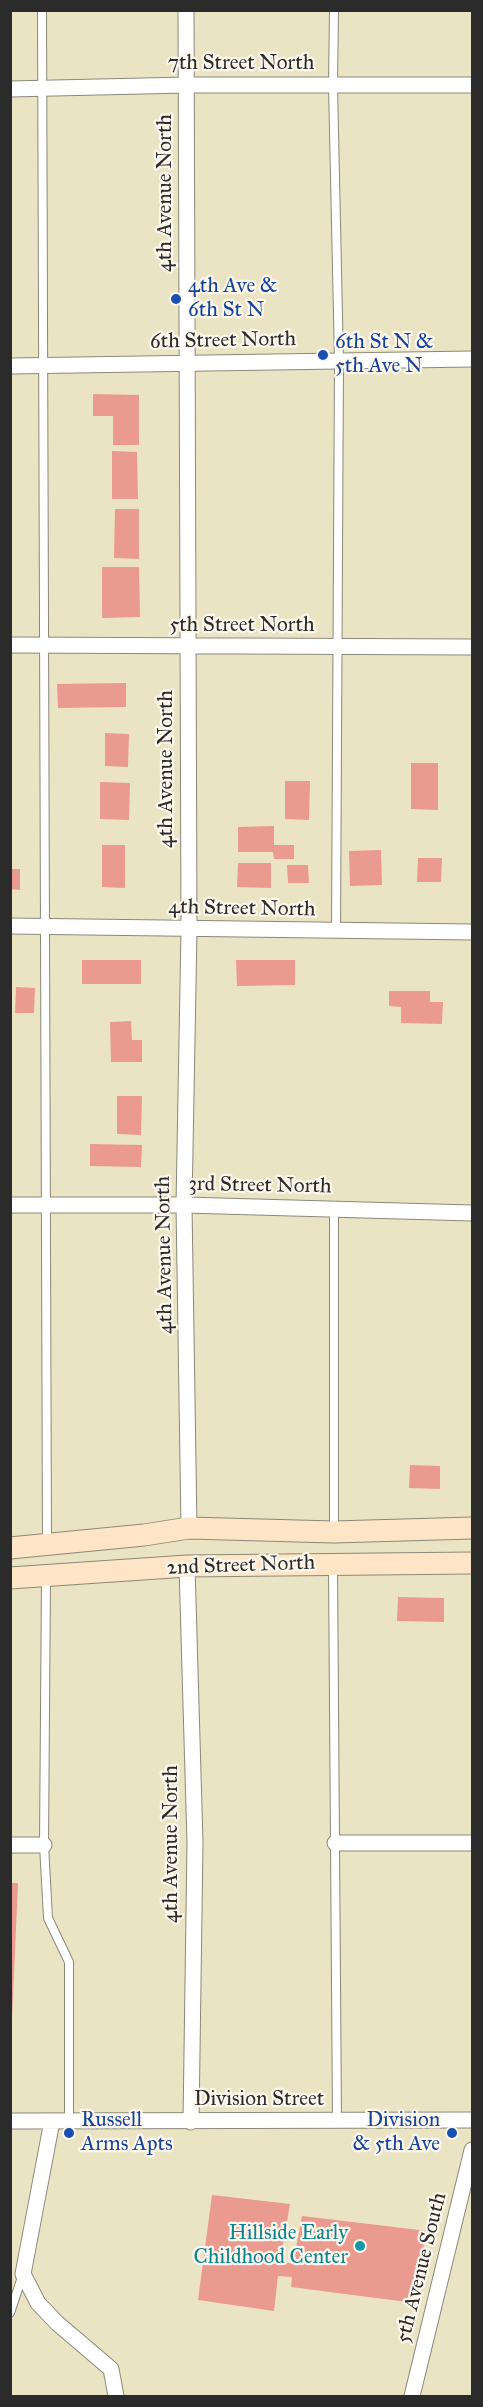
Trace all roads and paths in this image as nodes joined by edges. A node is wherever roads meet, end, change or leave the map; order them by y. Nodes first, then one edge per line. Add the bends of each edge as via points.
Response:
1 (42, 10) edge
2 (186, 10) edge
3 (334, 10) edge
4 (187, 85) junction
5 (333, 85) junction
6 (472, 86) edge
7 (41, 88) junction
8 (10, 89) edge
9 (472, 359) edge
10 (339, 360) junction
11 (187, 363) junction
12 (42, 365) junction
13 (10, 366) edge
14 (10, 645) edge
15 (43, 646) junction
16 (187, 647) junction
17 (336, 647) junction
18 (472, 647) edge
19 (10, 926) edge
20 (45, 927) junction
21 (189, 930) junction
22 (336, 931) junction
23 (472, 932) edge
24 (46, 1205) junction
25 (184, 1205) junction
26 (10, 1206) edge
27 (334, 1209) junction
28 (472, 1213) edge
29 (189, 1527) junction
30 (472, 1528) edge
31 (334, 1532) junction
32 (47, 1543) junction
33 (10, 1548) edge
34 (333, 1563) junction
35 (472, 1563) edge
36 (187, 1566) junction
37 (46, 1576) junction
38 (10, 1578) edge
39 (335, 1843) junction
40 (472, 1843) edge
41 (10, 1845) edge
42 (44, 1845) junction
43 (472, 2120) edge
44 (10, 2121) edge
45 (52, 2121) junction
46 (69, 2121) junction
47 (191, 2121) junction
48 (337, 2121) junction
49 (472, 2150) edge
50 (23, 2274) junction
51 (10, 2313) edge
52 (414, 2396) edge
53 (116, 2397) edge

1 - 7 lane
2 - 4 street, 4th Avenue North
3 - 5 lane
4 - 5 street, 7th Street North
4 - 7 street, 7th Street North
4 - 11 street, 4th Avenue North
5 - 6 street, 7th Street North
5 - 10 lane
7 - 8 street, 7th Street North
7 - 12 lane
9 - 10 street, 6th Street North
10 - 11 street, 6th Street North
10 - 17 lane
11 - 12 street, 6th Street North
11 - 16 street, 4th Avenue North
12 - 13 street, 6th Street North
12 - 15 lane
14 - 15 street, 5th Street North
15 - 16 street, 5th Street North
15 - 20 lane
16 - 17 street, 5th Street North
16 - 21 street, 4th Avenue North
17 - 18 street, 5th Street North
17 - 22 lane
19 - 20 street, 4th Street North
20 - 21 street, 4th Street North
20 - 24 lane
21 - 22 street, 4th Street North
21 - 25 street, 4th Avenue North
22 - 23 street, 4th Street North
24 - 25 street, 3rd Street North
24 - 26 street, 3rd Street North
24 - 32 lane
25 - 27 street, 3rd Street North
25 - 29 street, 4th Avenue North
27 - 28 street, 3rd Street North
27 - 31 lane
29 - 31 main road
29 - 32 main road
30 - 31 main road
32 - 33 main road
34 - 35 main road, 2nd Street North
34 - 36 main road, 2nd Street North
34 - 39 lane
36 - 37 main road, 2nd Street North
36 - 47 street, 4th Avenue North via 195,1844
37 - 38 main road, 2nd Street North
37 - 42 lane
39 - 40 street
39 - 48 lane
41 - 42 street
42 - 46 lane via 48,1918 69,1962
43 - 48 street, Division Street
44 - 45 street, Division Street
45 - 46 street, Division Street
45 - 50 street
46 - 47 street, Division Street
47 - 48 street, Division Street
49 - 52 street, 5th Avenue South
50 - 51 lane
50 - 53 street via 38,2303 111,2368

